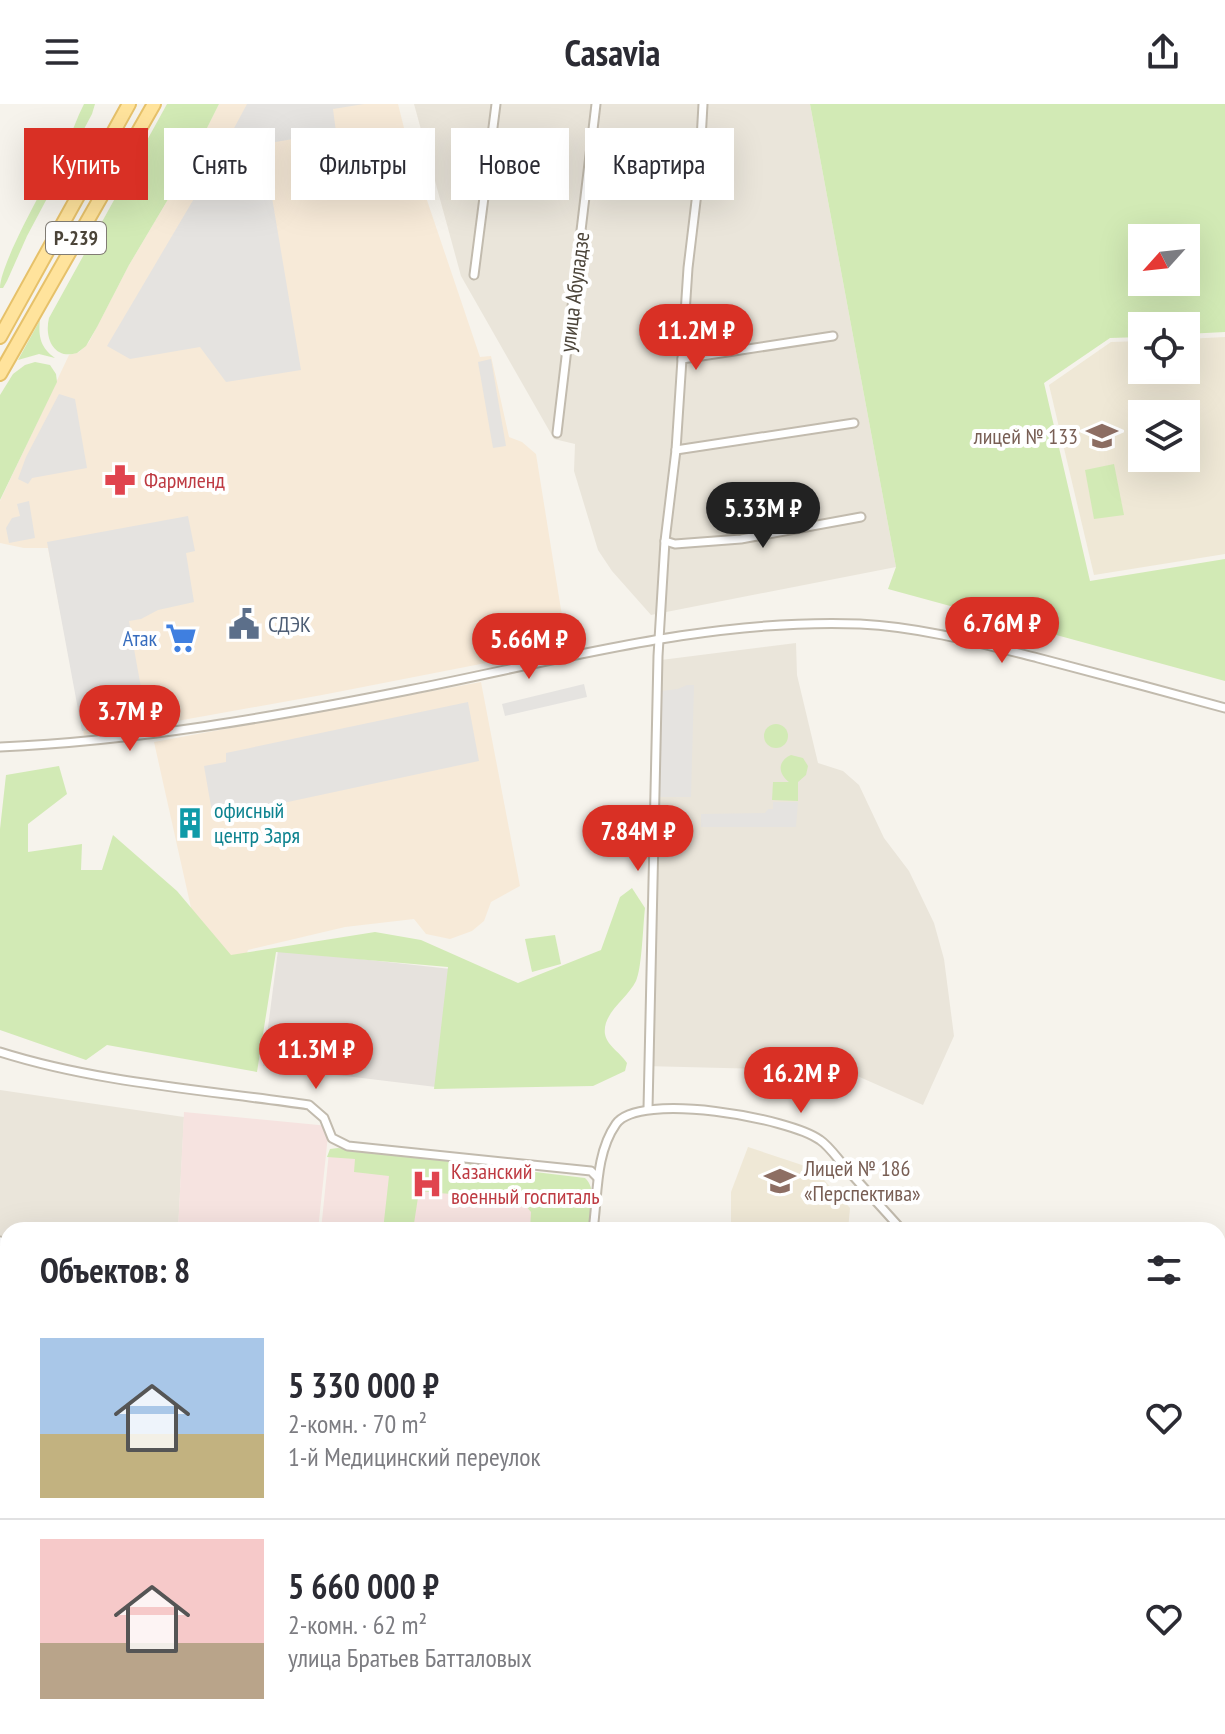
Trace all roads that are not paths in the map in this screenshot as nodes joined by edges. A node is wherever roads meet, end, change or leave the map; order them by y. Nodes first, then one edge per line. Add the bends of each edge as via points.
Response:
1 (129, 104) edge
2 (154, 104) edge
3 (496, 104) edge
4 (596, 104) edge
5 (703, 104) edge
6 (474, 275) dead end
7 (833, 336) dead end
8 (0, 337) edge
9 (682, 359) junction
10 (0, 374) edge
11 (854, 423) dead end
12 (557, 433) dead end
13 (676, 450) junction
14 (861, 517) dead end
15 (665, 541) junction
16 (660, 638) junction
17 (1225, 708) edge
18 (0, 747) edge
19 (0, 1052) edge
20 (648, 1109) junction
21 (597, 1177) junction
22 (594, 1222) edge
23 (895, 1222) edge

1 - 8 main road, Р-239
2 - 10 main road, Р-239
3 - 6 street
4 - 12 street, улица Абуладзе
5 - 9 street
7 - 9 street
9 - 13 street
11 - 13 street
13 - 15 street
14 - 15 street via 741,539
15 - 16 street
16 - 17 street via 778,625 904,628
16 - 18 street via 288,713 105,740
16 - 20 street
19 - 21 street via 80,1072 309,1105 324,1118 332,1138 348,1146 591,1171
20 - 21 street via 629,1113 614,1126
20 - 23 street via 728,1111 820,1140
21 - 22 street

